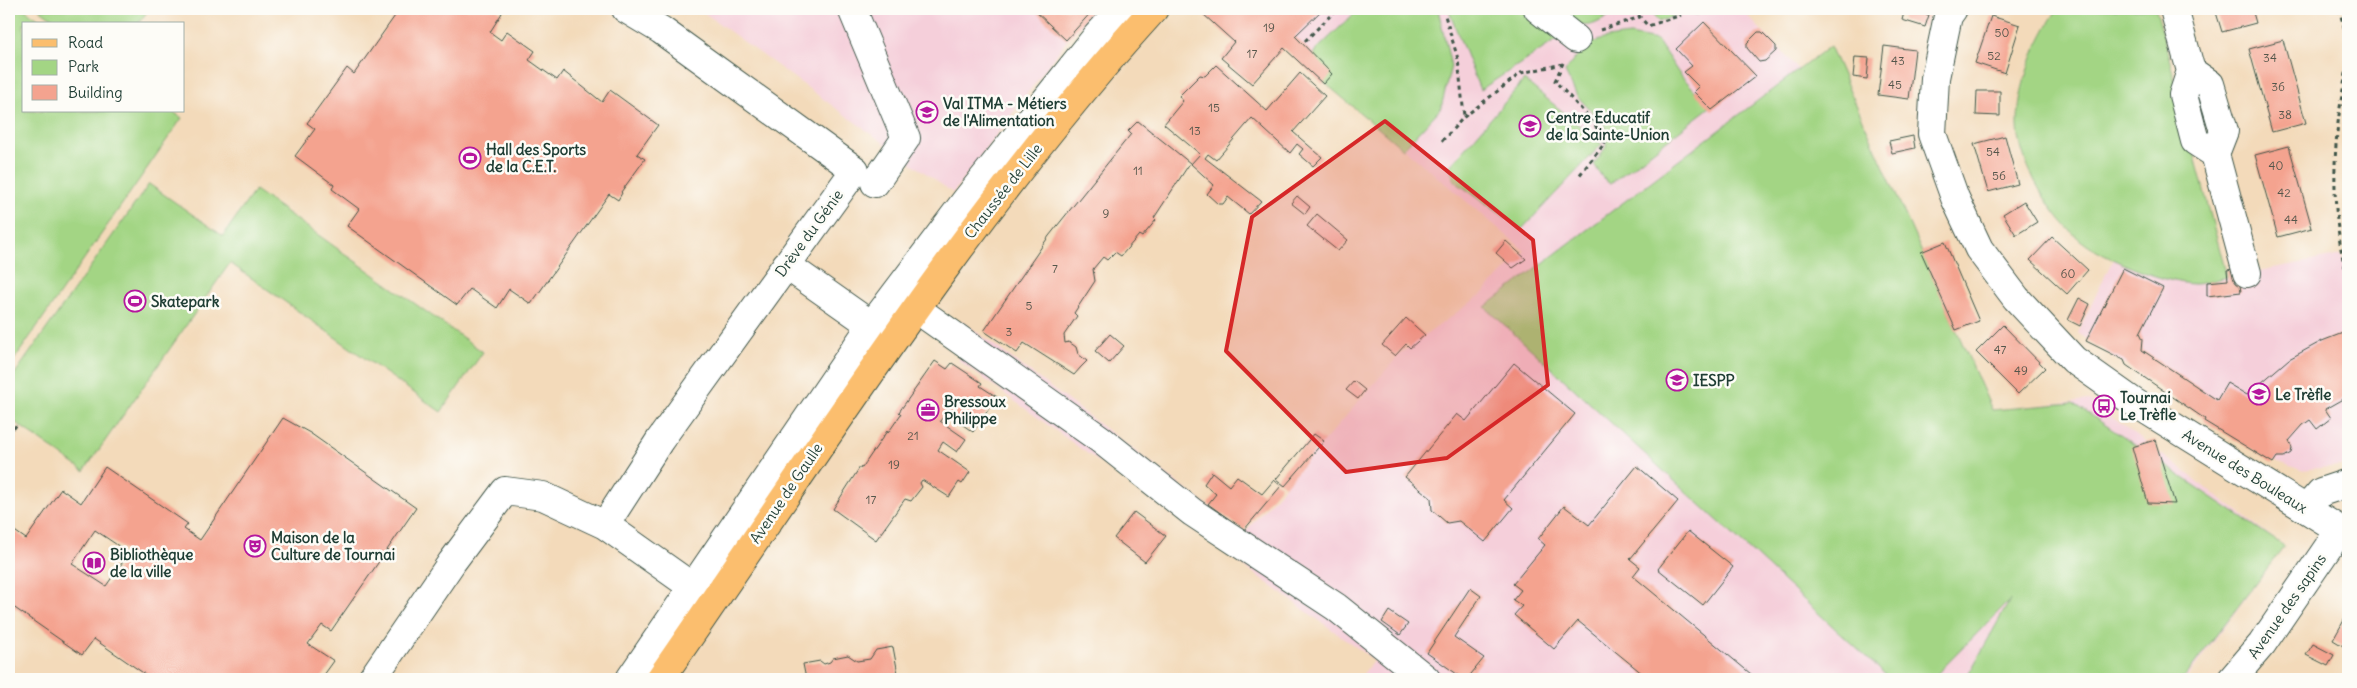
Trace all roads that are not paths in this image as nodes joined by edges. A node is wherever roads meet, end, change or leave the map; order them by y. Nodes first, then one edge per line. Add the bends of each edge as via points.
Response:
1 (626, 9) edge
2 (852, 9) edge
3 (1122, 9) edge
4 (1154, 9) edge
5 (1538, 9) edge
6 (1952, 9) edge
7 (2174, 9) edge
8 (1576, 38) road end
9 (876, 183) dead end
10 (786, 265) junction
11 (2247, 273) dead end
12 (915, 308) junction
13 (882, 333) junction
14 (2348, 483) edge
15 (2306, 509) junction
16 (605, 525) junction
17 (2344, 533) edge
18 (702, 595) junction
19 (372, 679) edge
20 (630, 679) edge
21 (660, 679) edge
22 (1426, 679) edge
23 (2232, 679) edge

1 - 10 street, Drève du Génie via 662,30 855,170
2 - 9 street via 906,138
3 - 13 street via 998,160
4 - 12 main road, Chaussée de Lille via 1006,186
5 - 8 street
6 - 15 street, Avenue des Bouleaux via 1935,78 1932,134 1955,198 1979,249 2016,298 2074,360 2132,401
7 - 11 street via 2191,72 2210,84 2224,131 2215,154
10 - 13 street
10 - 16 street, Drève du Génie via 660,440
12 - 13 main road, Avenue de Gaulle
12 - 22 street via 1100,439 1192,512 1336,607
13 - 18 main road, Avenue de Gaulle
14 - 15 street via 2321,492
15 - 17 street, Avenue des Bouleaux
16 - 18 street
16 - 19 street via 543,496 505,491
17 - 23 street, Avenue des sapins
18 - 20 street
18 - 21 main road, Avenue de Gaulle

